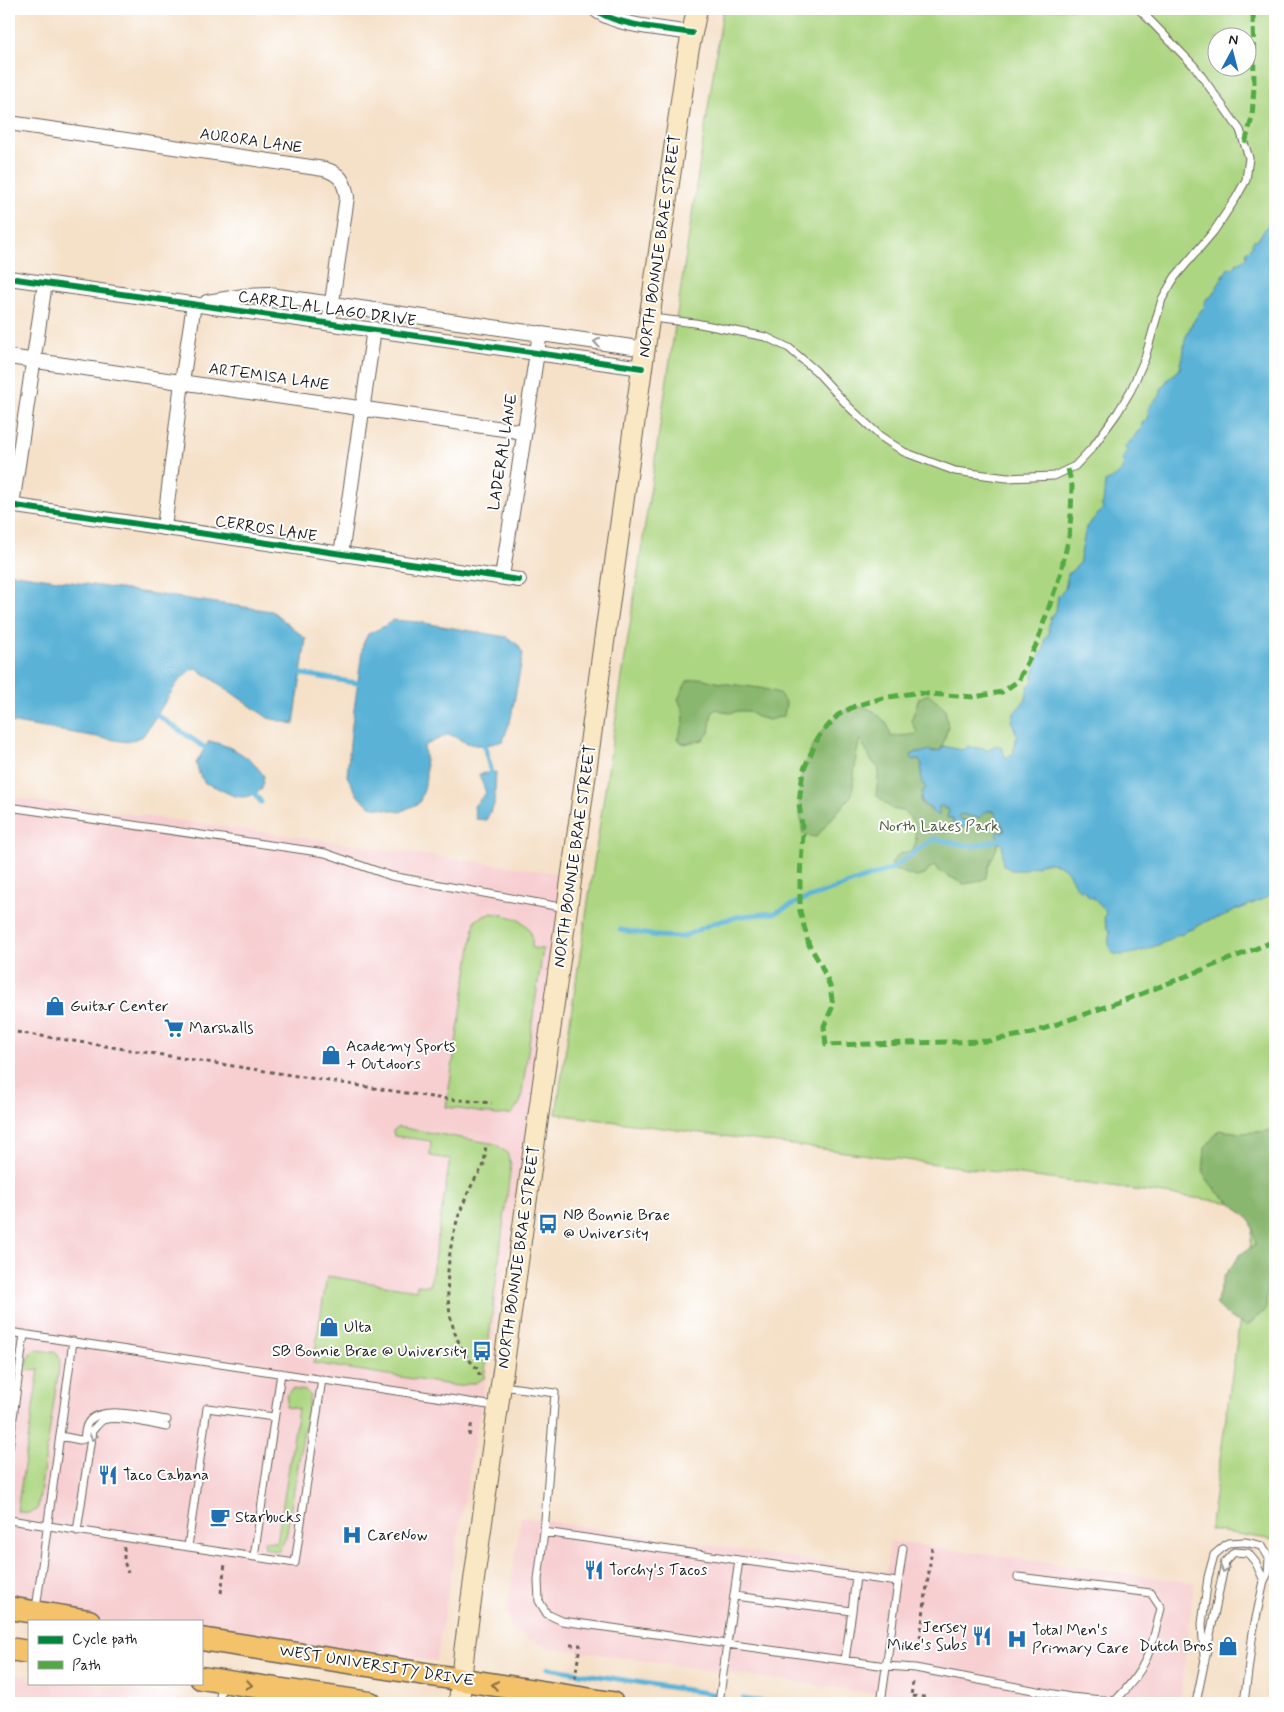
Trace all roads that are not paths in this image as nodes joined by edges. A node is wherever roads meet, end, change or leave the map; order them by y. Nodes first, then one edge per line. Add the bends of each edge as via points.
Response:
1 (595, 9) edge
2 (697, 9) edge
3 (1139, 9) edge
4 (692, 33) junction
5 (9, 123) edge
6 (9, 278) edge
7 (46, 283) junction
8 (332, 303) junction
9 (194, 304) junction
10 (649, 318) junction
11 (329, 323) junction
12 (374, 330) junction
13 (540, 333) junction
14 (646, 349) junction
15 (536, 352) junction
16 (9, 357) edge
17 (34, 361) junction
18 (642, 368) junction
19 (182, 382) junction
20 (363, 409) junction
21 (524, 432) junction
22 (10, 505) edge
23 (164, 528) junction
24 (341, 555) junction
25 (502, 577) junction
26 (518, 580) dead end
27 (9, 807) edge
28 (568, 909) junction
29 (9, 1332) edge
30 (24, 1334) junction
31 (73, 1341) junction
32 (281, 1373) junction
33 (322, 1379) junction
34 (502, 1386) junction
35 (499, 1406) junction
36 (274, 1417) junction
37 (60, 1436) junction
38 (9, 1448) edge
39 (9, 1520) edge
40 (48, 1526) junction
41 (77, 1530) junction
42 (544, 1532) junction
43 (188, 1548) junction
44 (903, 1548) dead end
45 (254, 1557) junction
46 (739, 1560) junction
47 (856, 1576) junction
48 (1018, 1577) dead end
49 (1264, 1580) junction
50 (898, 1582) junction
51 (734, 1596) junction
52 (9, 1608) edge
53 (852, 1611) junction
54 (36, 1612) junction
55 (83, 1620) edge
56 (202, 1639) edge
57 (727, 1644) junction
58 (9, 1649) edge
59 (28, 1652) edge
60 (1204, 1657) junction
61 (845, 1660) junction
62 (886, 1666) junction
63 (212, 1679) edge
64 (461, 1680) junction
65 (1070, 1700) edge
66 (1115, 1701) junction
67 (219, 1703) edge
68 (370, 1703) edge
69 (459, 1703) edge
70 (612, 1703) edge
71 (719, 1703) edge
72 (881, 1703) edge
73 (1136, 1703) edge
74 (1196, 1703) edge
75 (1244, 1703) edge

1 - 4 street via 602,16 621,21
2 - 4 main road, NORTH BONNIE BRAE STREET
3 - 10 lane via 1195,67 1240,130 1249,158 1246,180 1214,231 1175,277 1162,300 1145,358 1131,390 1092,448 1075,466 1054,476 1007,478 955,471 904,452 880,436 789,348 766,337
4 - 10 main road, NORTH BONNIE BRAE STREET
5 - 8 street, AURORA LANE via 334,172 341,178 347,197
6 - 7 street, CARRIL AL LAGO DRIVE
7 - 9 street, CARRIL AL LAGO DRIVE
7 - 17 street
8 - 9 street, CARRIL AL LAGO DRIVE via 270,295
8 - 11 street, AURORA LANE
8 - 13 street, CARRIL AL LAGO DRIVE
9 - 11 street, CARRIL AL LAGO DRIVE
9 - 19 street
10 - 14 main road, NORTH BONNIE BRAE STREET
11 - 12 street, CARRIL AL LAGO DRIVE
12 - 15 street, CARRIL AL LAGO DRIVE
12 - 20 street
14 -> 13 street, CARRIL AL LAGO DRIVE
13 - 15 street, LADERAL LANE
14 - 18 main road, NORTH BONNIE BRAE STREET
15 - 18 street, CARRIL AL LAGO DRIVE
15 - 21 street, LADERAL LANE
16 - 17 street, ARTEMISA LANE
17 - 19 street, ARTEMISA LANE
17 - 22 street
18 - 28 main road, NORTH BONNIE BRAE STREET
19 - 20 street, ARTEMISA LANE
19 - 23 street
20 - 21 street, ARTEMISA LANE
20 - 24 street
21 - 25 street, LADERAL LANE
22 - 23 street, CERROS LANE
23 - 24 street, CERROS LANE
24 - 25 street, CERROS LANE
25 - 26 street, CERROS LANE
27 - 28 lane via 326,854 391,876
28 - 34 main road, NORTH BONNIE BRAE STREET
29 - 30 lane
30 - 31 lane
30 - 38 lane
31 - 32 lane
31 - 37 lane
32 - 33 lane
32 - 36 lane
33 - 35 lane
33 - 45 lane via 295,1562
34 - 35 main road, NORTH BONNIE BRAE STREET
34 - 42 lane via 555,1393
35 - 64 main road, NORTH BONNIE BRAE STREET
36 - 43 lane via 207,1408
36 - 45 lane
37 - 40 lane
37 -> 41 lane via 84,1439 88,1423 107,1413 166,1423 116,1419 102,1421 92,1431
39 - 40 lane
40 - 41 lane
40 - 54 lane
41 - 43 lane
42 - 46 lane
42 - 57 lane via 538,1580 539,1601 547,1614 562,1621
43 - 45 lane
44 - 50 lane
46 - 47 lane
46 - 51 lane
47 - 50 lane
47 - 53 lane
48 - 66 lane via 1151,1593 1161,1608 1153,1645 1131,1685
49 -> 60 lane via 1248,1553 1234,1552 1225,1562
49 - 60 lane via 1269,1558 1262,1546 1228,1543 1214,1555 1202,1624
49 - 75 lane
50 - 62 lane
51 - 53 lane
51 - 57 lane
52 - 54 main road
53 - 61 lane
54 - 55 main road
56 - 64 main road, WEST UNIVERSITY DRIVE
57 - 61 lane
57 - 71 lane
58 - 59 main road
60 - 74 lane
61 - 62 lane
62 - 65 lane via 915,1668
62 - 72 lane
63 - 67 lane
63 -> 68 main road
64 - 69 main road, NORTH BONNIE BRAE STREET
70 -> 64 main road, WEST UNIVERSITY DRIVE
65 - 66 lane
66 - 73 lane

